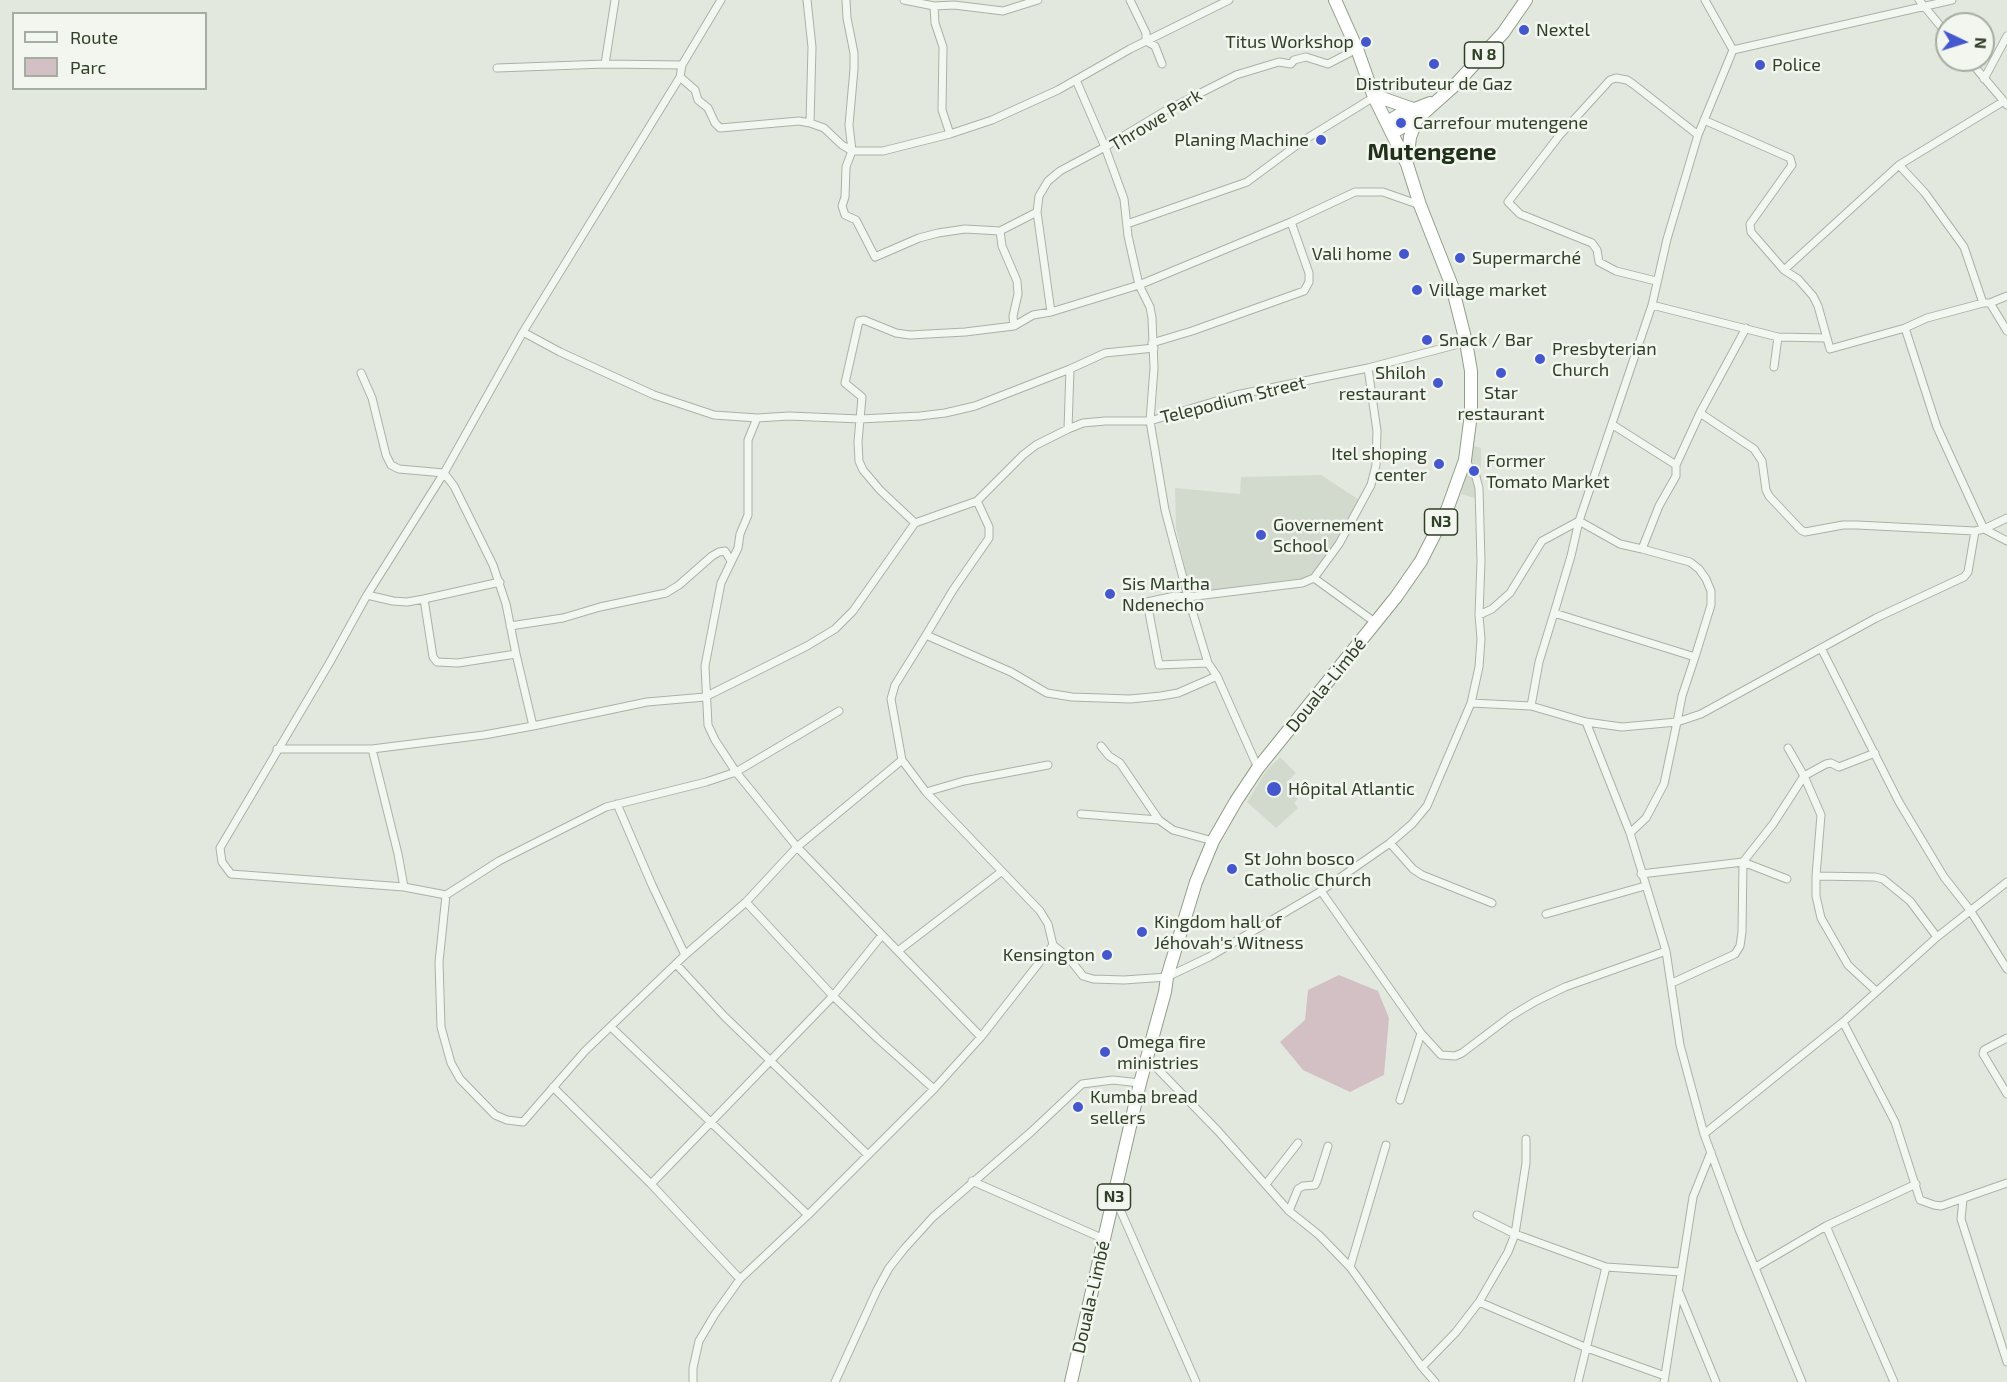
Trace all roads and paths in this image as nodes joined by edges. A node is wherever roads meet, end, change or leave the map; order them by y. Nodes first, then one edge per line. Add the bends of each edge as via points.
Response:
1 (615, 0) edge
2 (721, 0) edge
3 (807, 0) edge
4 (846, 0) edge
5 (904, 0) edge
6 (1038, 0) edge
7 (1130, 0) edge
8 (1230, 0) edge
9 (1335, 0) edge
10 (1527, 0) edge
11 (1705, 0) edge
12 (1952, 0) edge
13 (1921, 3) edge
14 (934, 6) junction
15 (1935, 20) edge
16 (2007, 36) edge
17 (1146, 40) junction
18 (1357, 49) junction
19 (1733, 50) junction
20 (605, 63) junction
21 (1162, 64) dead end
22 (682, 66) junction
23 (497, 68) dead end
24 (1978, 72) edge
25 (680, 77) junction
26 (1984, 79) junction
27 (1077, 80) junction
28 (1370, 85) junction
29 (1374, 97) junction
30 (2005, 103) edge
31 (1415, 113) junction
32 (1704, 120) junction
33 (810, 123) junction
34 (1389, 127) junction
35 (950, 134) junction
36 (1698, 135) junction
37 (1105, 147) junction
38 (852, 150) junction
39 (1407, 164) junction
40 (1899, 165) junction
41 (1420, 205) junction
42 (1036, 213) junction
43 (1292, 222) junction
44 (1126, 224) junction
45 (1000, 231) junction
46 (1784, 270) junction
47 (1656, 281) junction
48 (1139, 285) junction
49 (2007, 296) edge
50 (1986, 303) junction
51 (1652, 305) junction
52 (1051, 312) junction
53 (1014, 326) junction
54 (1746, 328) junction
55 (1905, 328) junction
56 (2007, 331) edge
57 (523, 332) junction
58 (1778, 337) junction
59 (1827, 338) junction
60 (1466, 342) junction
61 (1153, 345) junction
62 (1368, 368) junction
63 (1774, 368) dead end
64 (1070, 369) junction
65 (361, 373) dead end
66 (1700, 412) junction
67 (757, 418) junction
68 (860, 418) junction
69 (1150, 421) junction
70 (1613, 425) junction
71 (1068, 429) junction
72 (1465, 460) junction
73 (1676, 465) junction
74 (444, 473) junction
75 (977, 501) junction
76 (2007, 518) edge
77 (1579, 521) junction
78 (915, 523) junction
79 (1984, 529) junction
80 (1975, 531) junction
81 (2007, 541) edge
82 (1642, 549) junction
83 (731, 561) junction
84 (1314, 578) junction
85 (500, 582) junction
86 (367, 595) junction
87 (1188, 597) junction
88 (424, 599) junction
89 (1554, 613) junction
90 (1479, 615) junction
91 (1376, 623) junction
92 (510, 626) junction
93 (926, 636) junction
94 (1821, 648) junction
95 (516, 654) junction
96 (1695, 657) junction
97 (1208, 663) junction
98 (1217, 676) junction
99 (705, 697) junction
100 (1471, 703) junction
101 (1531, 706) junction
102 (839, 711) dead end
103 (1586, 722) junction
104 (1677, 722) junction
105 (533, 726) junction
106 (1101, 746) dead end
107 (1788, 748) dead end
108 (278, 749) junction
109 (372, 749) junction
110 (1875, 753) junction
111 (902, 760) junction
112 (1048, 765) dead end
113 (1258, 768) junction
114 (736, 772) junction
115 (1804, 776) junction
116 (926, 792) junction
117 (617, 804) junction
118 (1081, 814) dead end
119 (1159, 820) junction
120 (1630, 834) junction
121 (1213, 842) junction
122 (1390, 843) junction
123 (797, 848) junction
124 (1743, 862) junction
125 (1001, 872) junction
126 (1641, 874) junction
127 (1816, 876) junction
128 (1787, 879) dead end
129 (2007, 882) edge
130 (1645, 886) junction
131 (404, 887) junction
132 (1321, 891) junction
133 (446, 895) junction
134 (746, 902) junction
135 (1492, 903) dead end
136 (1970, 910) junction
137 (1546, 914) dead end
138 (882, 935) junction
139 (1938, 937) junction
140 (1053, 945) junction
141 (898, 951) junction
142 (1665, 951) junction
143 (685, 955) junction
144 (676, 964) junction
145 (2007, 969) edge
146 (1167, 977) junction
147 (1672, 982) junction
148 (1876, 991) junction
149 (833, 996) junction
150 (1843, 1022) junction
151 (611, 1027) junction
152 (1421, 1033) junction
153 (981, 1036) junction
154 (2007, 1038) edge
155 (1148, 1059) junction
156 (771, 1062) junction
157 (1140, 1083) junction
158 (553, 1087) junction
159 (934, 1089) junction
160 (2007, 1094) edge
161 (1400, 1100) dead end
162 (712, 1121) junction
163 (1704, 1134) junction
164 (1526, 1139) dead end
165 (1298, 1143) dead end
166 (1386, 1145) dead end
167 (1328, 1146) dead end
168 (1711, 1152) junction
169 (868, 1155) junction
170 (972, 1181) junction
171 (651, 1184) junction
172 (1266, 1184) junction
173 (1916, 1184) junction
174 (2007, 1184) edge
175 (1114, 1195) junction
176 (1963, 1199) junction
177 (1289, 1212) junction
178 (808, 1215) junction
179 (1477, 1215) dead end
180 (1826, 1227) junction
181 (1515, 1234) junction
182 (1105, 1239) junction
183 (1350, 1267) junction
184 (1606, 1267) junction
185 (1756, 1267) junction
186 (1681, 1272) junction
187 (741, 1279) junction
188 (1679, 1292) junction
189 (1479, 1302) junction
190 (1587, 1348) junction
191 (2007, 1362) edge
192 (1422, 1367) junction
193 (1664, 1379) edge
194 (693, 1382) edge
195 (835, 1382) edge
196 (1071, 1382) edge
197 (1196, 1382) edge
198 (1435, 1382) edge
199 (1578, 1382) edge
200 (1716, 1382) edge
201 (1802, 1382) edge
202 (1894, 1382) edge

1 - 20 street
2 - 22 street
3 - 33 street via 812,47
4 - 38 street via 854,69 849,125
5 - 14 street
6 - 14 street via 1003,11 954,4
7 - 17 street
8 - 17 street
9 - 18 highway, Douala-Limbé / N3
10 - 31 highway, N 8 via 1482,57 1434,102
11 - 19 street
12 - 13 street
13 - 15 street
13 - 19 street
14 - 35 street via 943,47 942,110
16 - 26 street
17 - 21 street via 1155,46
17 - 27 street
18 - 28 highway, Douala-Limbé / N3
18 - 37 street, Throwe Park via 1328,64 1305,57 1291,64 1280,62 1236,75
19 - 32 street
20 - 22 street
20 - 23 street
22 - 25 street
24 - 26 street
25 - 33 street via 695,90 720,128
25 - 57 street
26 - 30 street
27 - 35 street via 992,120
27 - 37 street
28 - 29 highway, Douala-Limbé / N3
28 - 31 highway via 1382,98
29 - 34 highway, Douala-Limbé / N3
29 - 44 street via 1301,142 1247,182
30 - 40 street
31 - 34 highway, N 8
31 - 39 highway
32 - 36 street
32 - 46 street via 1790,158 1792,165 1749,228
33 - 38 street via 824,128
34 - 39 highway, Douala-Limbé / N3
35 - 38 street via 891,149
36 - 47 street
36 - 47 street via 1626,80 1610,80 1559,136 1508,202 1520,214 1592,243 1599,262 1616,271
37 - 42 street via 1047,181
37 - 44 street, Throwe Park via 1124,199
38 - 45 street via 842,206 845,215 856,220 875,257 938,233 965,229
39 - 41 highway, Douala-Limbé / N3
40 - 46 street
40 - 50 street via 1959,240
41 - 43 street via 1383,192 1355,192
41 - 60 highway, Douala-Limbé / N3 via 1452,286
42 - 45 street
42 - 52 street
43 - 48 street
43 - 61 street via 1309,273 1304,291
44 - 48 street, Throwe Park
45 - 53 street via 1017,281
46 - 59 street via 1813,296
47 - 51 street
48 - 52 street
48 - 61 street, Telepodium Street via 1150,307
49 - 50 street
50 - 55 street via 1927,318
50 - 56 street
51 - 54 street
51 - 70 street
52 - 53 street via 1033,315
53 - 68 street via 909,335 859,321 845,383 862,397
54 - 58 street
54 - 66 street
55 - 59 street via 1830,349
55 - 79 street via 1937,427
57 - 67 street via 654,395 714,415
57 - 74 street
58 - 59 street
58 - 63 street
60 - 62 street, Telepodium Street
60 - 72 highway, Douala-Limbé / N3 via 1471,414
61 - 64 street via 1105,353
61 - 69 street, Telepodium Street
62 - 69 street, Telepodium Street via 1236,395
62 - 84 street via 1377,431 1371,485 1339,544
64 - 68 street via 975,406 928,415
64 - 71 street
65 - 74 street via 391,465
66 - 73 street
66 - 80 street via 1754,449 1762,461 1769,496 1805,532 1843,525
67 - 68 street
67 - 83 street via 748,440 748,515
68 - 78 street via 859,460 863,470
69 - 71 street via 1083,423
69 - 87 street via 1165,510
70 - 73 street
70 - 77 street
71 - 75 street via 1023,455
72 - 90 street via 1479,488
72 - 91 highway, Douala-Limbé / N3 via 1447,510 1421,561
73 - 82 street via 1676,476
74 - 85 street via 468,513
74 - 86 street
75 - 78 street
75 - 93 street via 989,527 989,538
76 - 79 street
77 - 82 street via 1620,544
77 - 89 street
77 - 90 street via 1542,541 1510,593
78 - 99 street via 836,629
79 - 80 street
79 - 81 street
80 - 94 street via 1964,577
82 - 96 street via 1690,562 1706,579 1711,605
83 - 92 street via 725,551 719,552 674,589 653,597
83 - 99 street via 721,583 707,648
84 - 87 street via 1302,583
84 - 91 street
85 - 88 street
85 - 92 street
86 - 88 street via 407,602
86 - 108 street
87 - 97 street
87 - 97 street via 1147,602 1157,663
88 - 95 street via 437,662 458,663
89 - 96 street
89 - 101 street
90 - 100 street via 1479,667
91 - 113 highway, Douala-Limbé / N3
92 - 95 street
93 - 98 street via 1011,672 1047,693 1072,697 1161,696
93 - 111 street via 895,685 891,699
94 - 104 street via 1701,714
94 - 110 street
95 - 105 street
96 - 104 street
97 - 98 street
98 - 113 street
99 - 105 street via 647,702
99 - 114 street via 710,732
100 - 101 street
100 - 122 street via 1427,806
101 - 103 street
102 - 114 street
103 - 104 street via 1622,727
103 - 120 street
104 - 120 street via 1662,791 1646,818
105 - 109 street
106 - 119 street via 1120,763
107 - 115 street
108 - 109 street
108 - 131 street via 220,848 222,862 231,874
109 - 131 street
110 - 115 street via 1839,767 1826,764
110 - 136 street via 1944,877
111 - 116 street
111 - 123 street
112 - 116 street
113 - 121 highway, Douala-Limbé / N3
114 - 117 street
114 - 123 street
115 - 124 street
115 - 127 street via 1821,815
116 - 125 street
117 - 133 street via 529,845
117 - 143 street
118 - 119 street
119 - 121 street via 1173,830
120 - 126 street
121 - 146 highway, Douala-Limbé / N3 via 1196,882
122 - 132 street
122 - 135 street via 1422,875
123 - 134 street
123 - 138 street
124 - 126 street
124 - 128 street
124 - 147 street via 1740,946 1735,954
125 - 140 street via 1040,911
125 - 141 street
126 - 130 street
127 - 139 street via 1883,879 1910,901
127 - 148 street via 1821,918 1848,965
129 - 136 street
130 - 137 street
130 - 142 street
131 - 133 street
132 - 146 street via 1241,940
132 - 152 street
133 - 158 street via 439,962 441,1027 451,1063 460,1079 495,1115 507,1120 523,1122
134 - 143 street
134 - 149 street
136 - 139 street
136 - 145 street
138 - 141 street
138 - 149 street
139 - 148 street
140 - 146 street via 1083,976 1093,979
140 - 153 street
141 - 153 street
142 - 147 street
142 - 152 street via 1536,1001 1455,1056 1441,1055
143 - 144 street
144 - 151 street
144 - 156 street
146 - 155 highway, Douala-Limbé / N3
147 - 163 street via 1680,1045
148 - 150 street
149 - 156 street
149 - 159 street
150 - 163 street
150 - 173 street via 1895,1122
151 - 158 street
151 - 162 street
152 - 161 street
153 - 159 street
154 - 160 street via 1983,1054
155 - 157 highway, Douala-Limbé / N3
155 - 172 street
156 - 162 street
156 - 169 street
157 - 170 street via 1113,1080 1082,1084
157 - 175 highway, Douala-Limbé / N3
158 - 171 street
159 - 169 street
162 - 171 street
162 - 178 street
163 - 168 street
164 - 181 street
165 - 172 street
166 - 183 street
167 - 177 street via 1315,1185 1298,1189
168 - 185 street
168 - 186 street via 1693,1197
169 - 178 street
170 - 182 street
170 - 195 street via 933,1217 889,1268
171 - 187 street
172 - 177 street
173 - 176 street via 1920,1200 1934,1205
173 - 180 street
174 - 176 street
175 - 182 highway, Douala-Limbé / N3
175 - 197 street
176 - 191 street via 1961,1219
177 - 183 street via 1319,1235
178 - 187 street
179 - 181 street
180 - 185 street
180 - 202 street
181 - 184 street
181 - 189 street
182 - 196 highway, Douala-Limbé / N3
183 - 192 street
184 - 186 street
184 - 190 street
185 - 201 street
186 - 188 street
187 - 194 street via 699,1341
188 - 193 street
188 - 200 street
189 - 190 street
189 - 192 street
190 - 193 street
190 - 199 street
192 - 198 street

